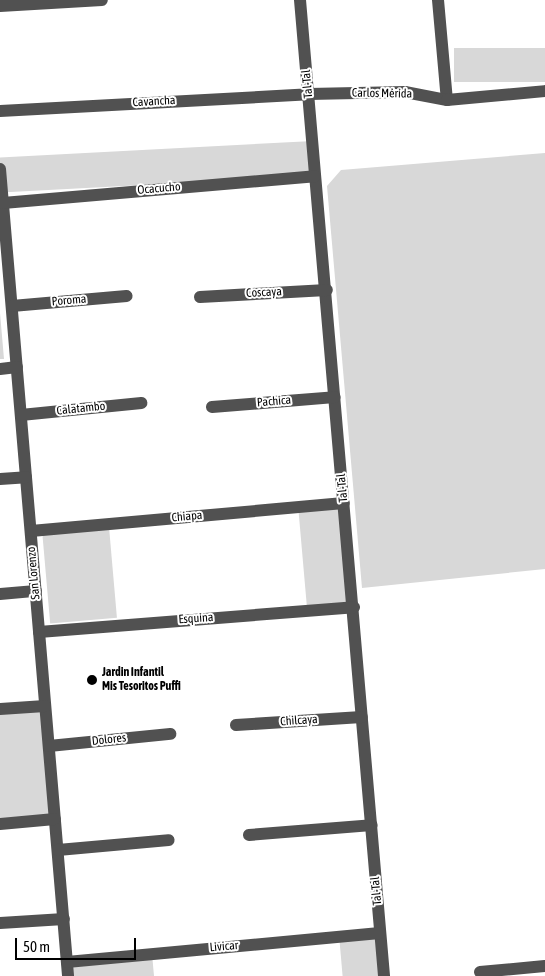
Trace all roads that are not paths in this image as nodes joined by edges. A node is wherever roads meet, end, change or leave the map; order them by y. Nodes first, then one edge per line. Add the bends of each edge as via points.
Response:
1 (102, 0) edge
2 (300, 0) edge
3 (438, 0) edge
4 (0, 6) edge
5 (545, 90) edge
6 (309, 94) junction
7 (447, 100) junction
8 (0, 111) edge
9 (0, 169) edge
10 (315, 176) junction
11 (3, 203) junction
12 (4, 264) edge
13 (327, 290) junction
14 (127, 296) dead end
15 (200, 296) dead end
16 (12, 306) junction
17 (17, 367) junction
18 (0, 369) edge
19 (335, 396) junction
20 (140, 403) dead end
21 (212, 406) dead end
22 (21, 415) junction
23 (26, 477) junction
24 (0, 479) edge
25 (344, 503) junction
26 (31, 531) junction
27 (36, 591) junction
28 (0, 594) edge
29 (354, 607) junction
30 (39, 632) junction
31 (45, 706) junction
32 (0, 709) edge
33 (362, 717) junction
34 (236, 725) dead end
35 (170, 734) dead end
36 (49, 746) junction
37 (55, 820) junction
38 (0, 824) edge
39 (372, 825) junction
40 (249, 835) dead end
41 (169, 840) dead end
42 (58, 850) junction
43 (64, 919) junction
44 (0, 923) edge
45 (380, 933) junction
46 (67, 962) junction
47 (545, 966) edge
48 (480, 972) dead end
49 (68, 976) edge
50 (384, 976) edge

1 - 4 street
2 - 6 street, Tal-Tal
3 - 7 street
5 - 7 street, Carlos Mérida
6 - 7 street, Carlos Mérida via 405,92
6 - 8 street, Cavancha
6 - 10 street, Tal-Tal
9 - 11 street, San Lorenzo
10 - 11 street, Ocacucho
10 - 13 street, Tal-Tal
11 - 12 street, San Lorenzo
12 - 16 street, San Lorenzo
13 - 15 street, Coscaya
13 - 19 street, Tal-Tal
14 - 16 street, Poroma
16 - 17 street, San Lorenzo
17 - 18 street
17 - 22 street, San Lorenzo
19 - 21 street, Pachica
19 - 25 street, Tal-Tal
20 - 22 street, Calatambo
22 - 23 street, San Lorenzo
23 - 24 street
23 - 26 street, San Lorenzo
25 - 26 street, Chiapa
25 - 29 street, Tal-Tal
26 - 27 street, San Lorenzo
27 - 28 street
27 - 30 street, San Lorenzo
29 - 30 street, Esquina
29 - 33 street, Tal-Tal
30 - 31 street, San Lorenzo
31 - 32 street
31 - 36 street, San Lorenzo
33 - 34 street, Chilcaya
33 - 39 street, Tal-Tal
35 - 36 street, Dolores
36 - 37 street, San Lorenzo
37 - 38 street
37 - 42 street, San Lorenzo
39 - 40 street
39 - 45 street, Tal-Tal
41 - 42 street
42 - 43 street, San Lorenzo
43 - 44 street
43 - 46 street, San Lorenzo
45 - 46 street, Livicar
45 - 50 street, Tal-Tal
46 - 49 street, San Lorenzo
47 - 48 street

